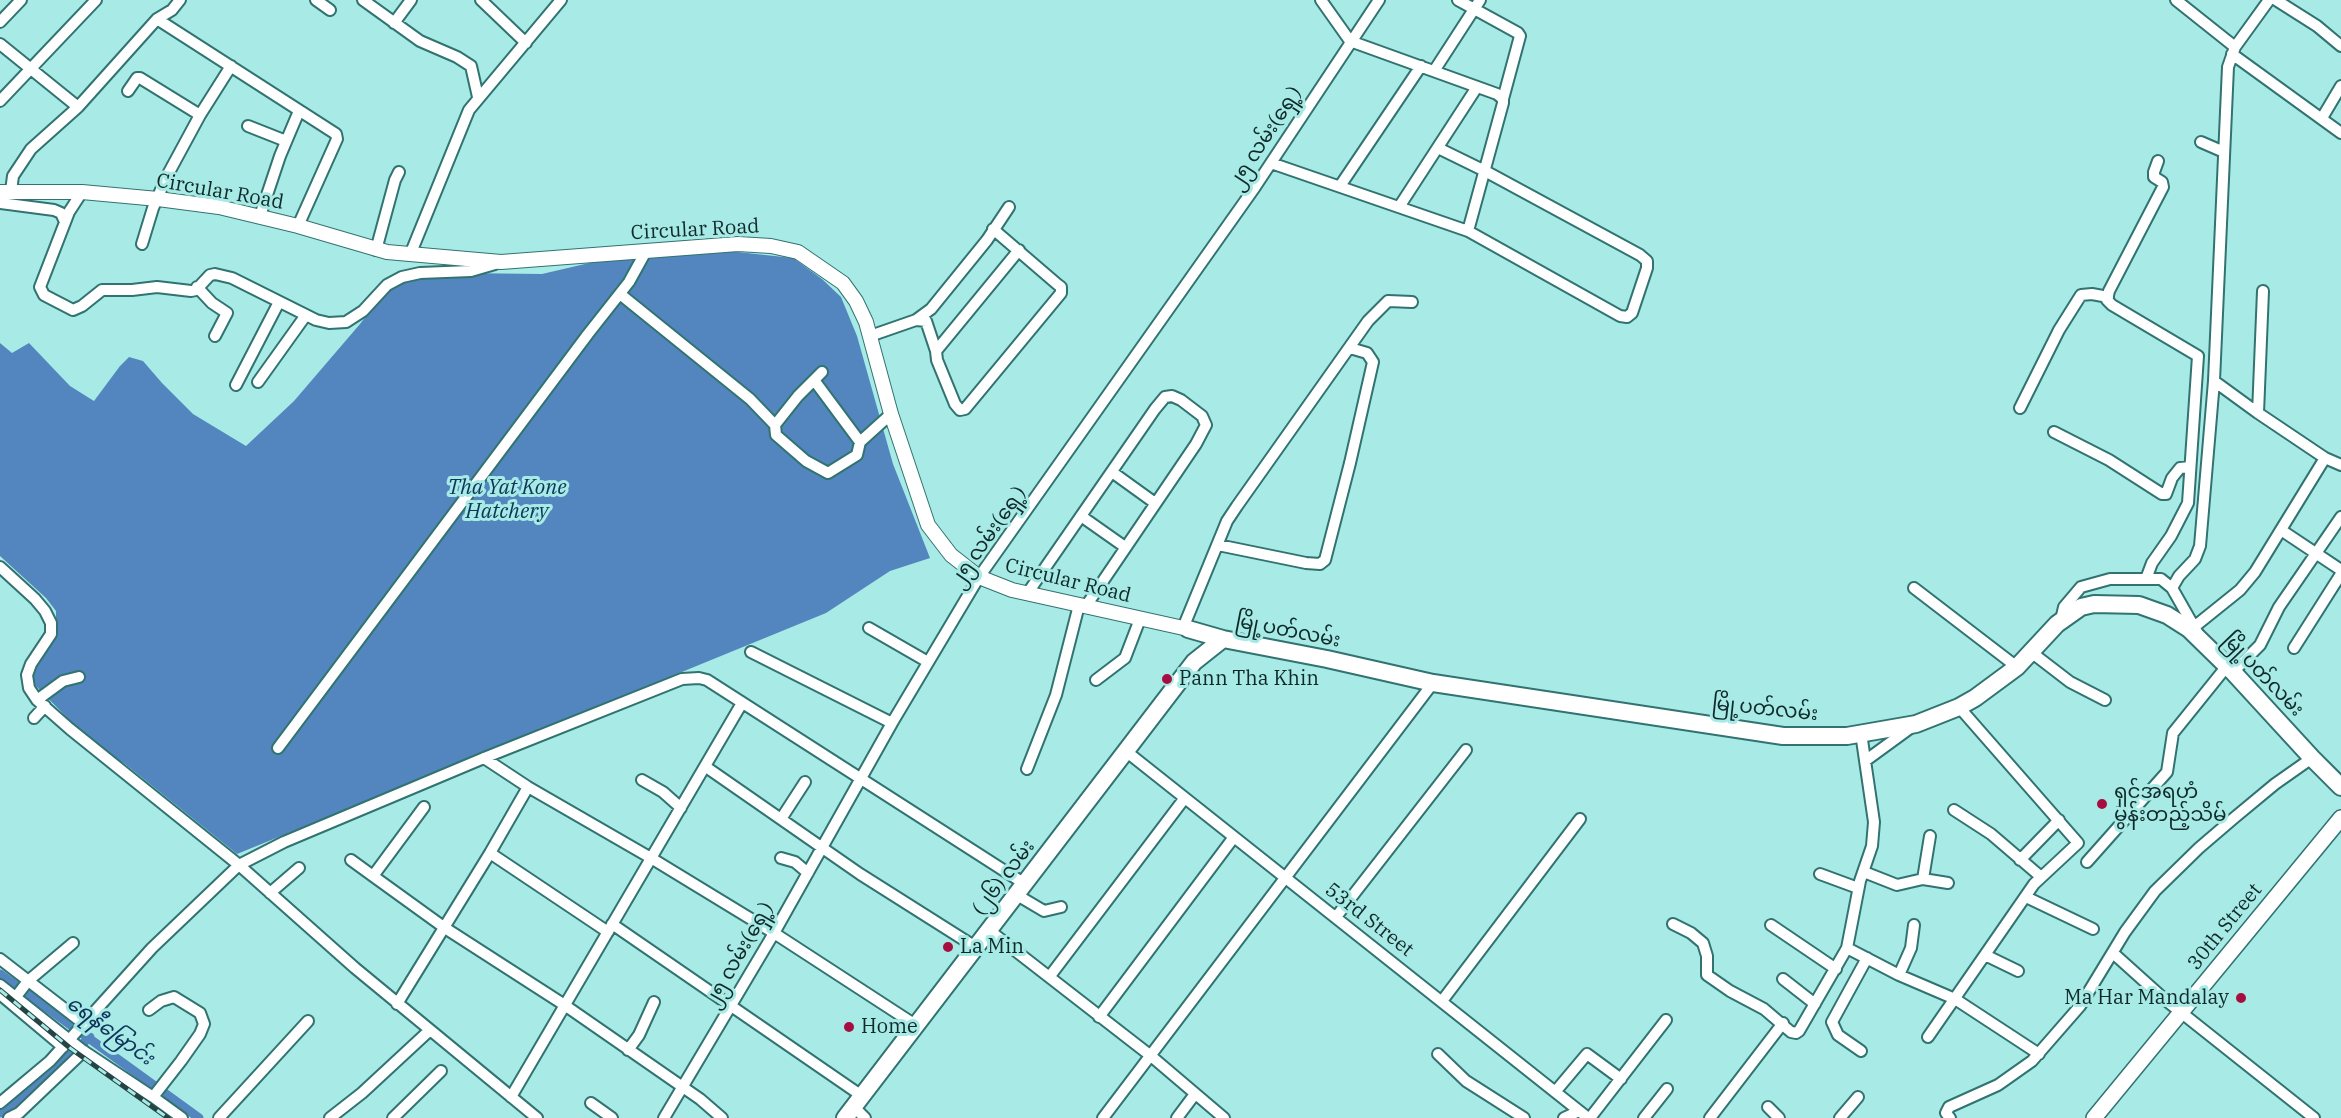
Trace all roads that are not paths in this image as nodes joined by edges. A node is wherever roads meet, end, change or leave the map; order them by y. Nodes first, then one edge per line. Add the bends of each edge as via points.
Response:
1 (21, 0) edge
2 (96, 0) edge
3 (180, 0) edge
4 (316, 0) edge
5 (363, 0) edge
6 (411, 0) edge
7 (481, 0) edge
8 (561, 0) edge
9 (1321, 0) edge
10 (1379, 0) edge
11 (1458, 0) edge
12 (2176, 0) edge
13 (2270, 0) edge
14 (2276, 0) edge
15 (1477, 4) edge
16 (330, 10) dead end
17 (157, 19) junction
18 (0, 22) edge
19 (394, 23) junction
20 (1350, 41) junction
21 (526, 43) junction
22 (0, 44) edge
23 (2341, 46) edge
24 (2233, 50) junction
25 (231, 66) junction
26 (1421, 66) junction
27 (32, 69) junction
28 (1434, 71) junction
29 (2341, 86) edge
30 (1477, 87) junction
31 (128, 91) dead end
32 (478, 97) junction
33 (1503, 99) junction
34 (0, 101) edge
35 (78, 107) junction
36 (299, 111) junction
37 (200, 115) junction
38 (2322, 118) junction
39 (248, 126) dead end
40 (2341, 133) edge
41 (286, 141) junction
42 (2201, 142) dead end
43 (1438, 148) junction
44 (2224, 152) junction
45 (2158, 161) dead end
46 (1271, 162) junction
47 (1485, 171) junction
48 (399, 172) dead end
49 (1340, 186) junction
50 (5, 192) edge
51 (82, 192) junction
52 (158, 199) junction
53 (0, 203) edge
54 (1010, 207) dead end
55 (1399, 207) junction
56 (260, 216) junction
57 (65, 222) junction
58 (298, 226) junction
59 (993, 229) junction
60 (1468, 231) junction
61 (142, 244) dead end
62 (376, 250) junction
63 (1019, 250) junction
64 (645, 253) junction
65 (410, 255) junction
66 (501, 262) junction
67 (197, 287) junction
68 (2263, 291) dead end
69 (620, 294) junction
70 (2108, 297) junction
71 (279, 302) junction
72 (1412, 302) dead end
73 (306, 315) junction
74 (916, 320) junction
75 (214, 336) dead end
76 (870, 336) junction
77 (1350, 348) junction
78 (936, 351) junction
79 (822, 372) dead end
80 (814, 380) junction
81 (2214, 381) junction
82 (258, 382) dead end
83 (236, 385) dead end
84 (2020, 408) dead end
85 (2258, 413) junction
86 (891, 414) junction
87 (775, 425) junction
88 (2054, 432) dead end
89 (860, 442) junction
90 (2325, 458) junction
91 (2341, 465) edge
92 (2190, 467) junction
93 (1112, 472) junction
94 (1155, 503) junction
95 (1081, 516) junction
96 (2341, 517) edge
97 (2281, 530) junction
98 (1218, 545) junction
99 (1125, 547) junction
100 (2317, 553) junction
101 (0, 567) edge
102 (2341, 572) edge
103 (979, 578) junction
104 (2146, 579) junction
105 (1914, 588) dead end
106 (2172, 588) junction
107 (1028, 594) junction
108 (1082, 605) junction
109 (1140, 619) junction
110 (2061, 620) junction
111 (2194, 627) junction
112 (869, 628) dead end
113 (1186, 629) junction
114 (1223, 639) junction
115 (2202, 642) junction
116 (2294, 648) dead end
117 (751, 652) dead end
118 (2031, 652) junction
119 (928, 662) junction
120 (1194, 662) junction
121 (2017, 667) junction
122 (2230, 669) junction
123 (78, 677) dead end
124 (1096, 680) dead end
125 (1433, 683) junction
126 (2106, 700) dead end
127 (41, 703) junction
128 (742, 703) junction
129 (1959, 707) junction
130 (34, 718) dead end
131 (892, 723) junction
132 (1916, 724) junction
133 (1861, 733) junction
134 (278, 748) dead end
135 (1466, 750) dead end
136 (1127, 752) junction
137 (484, 758) junction
138 (2312, 758) junction
139 (1865, 761) junction
140 (706, 767) junction
141 (1027, 770) dead end
142 (863, 779) junction
143 (642, 780) dead end
144 (805, 782) dead end
145 (2340, 782) edge
146 (528, 788) junction
147 (1184, 799) junction
148 (424, 807) dead end
149 (681, 808) junction
150 (1954, 810) dead end
151 (2341, 818) edge
152 (781, 819) junction
153 (1580, 819) dead end
154 (2059, 820) junction
155 (1930, 836) dead end
156 (1234, 837) junction
157 (822, 848) junction
158 (490, 853) junction
159 (651, 858) junction
160 (781, 858) dead end
161 (351, 860) dead end
162 (2020, 860) junction
163 (2087, 862) dead end
164 (239, 865) junction
165 (299, 868) dead end
166 (1864, 872) junction
167 (808, 873) junction
168 (1820, 874) dead end
169 (373, 876) junction
170 (2040, 876) junction
171 (1284, 877) junction
172 (1923, 879) junction
173 (1948, 883) dead end
174 (1858, 888) junction
175 (1021, 890) junction
176 (270, 893) junction
177 (2026, 897) junction
178 (1061, 907) dead end
179 (1336, 917) junction
180 (1673, 924) dead end
181 (1914, 925) dead end
182 (1771, 926) dead end
183 (445, 928) junction
184 (610, 928) junction
185 (2093, 928) dead end
186 (990, 931) junction
187 (774, 933) junction
188 (73, 943) dead end
189 (977, 948) junction
190 (1847, 948) junction
191 (2113, 953) junction
192 (1985, 955) junction
193 (1867, 958) junction
194 (0, 959) edge
195 (1836, 969) junction
196 (2018, 971) dead end
197 (1899, 975) junction
198 (1050, 976) junction
199 (1783, 979) dead end
200 (0, 985) edge
201 (21, 990) junction
202 (0, 994) edge
203 (1955, 999) junction
204 (1442, 1001) junction
205 (654, 1002) dead end
206 (397, 1004) junction
207 (563, 1004) junction
208 (1815, 1004) junction
209 (730, 1007) junction
210 (149, 1010) dead end
211 (2182, 1013) junction
212 (1099, 1017) junction
213 (1666, 1020) dead end
214 (308, 1021) dead end
215 (1782, 1023) junction
216 (83, 1025) junction
217 (917, 1026) junction
218 (430, 1030) junction
219 (1928, 1037) dead end
220 (74, 1045) junction
221 (628, 1050) junction
222 (1861, 1051) dead end
223 (1438, 1054) dead end
224 (2040, 1054) junction
225 (1151, 1056) junction
226 (441, 1071) dead end
227 (1621, 1079) junction
228 (683, 1088) junction
229 (1667, 1089) dead end
230 (1556, 1092) junction
231 (1195, 1094) junction
232 (153, 1097) junction
233 (511, 1097) junction
234 (1858, 1097) dead end
235 (0, 1103) edge
236 (591, 1103) dead end
237 (1768, 1107) dead end
238 (857, 1110) edge
239 (221, 1116) edge
240 (1586, 1116) edge
241 (9, 1118) edge
242 (182, 1118) edge
243 (330, 1118) edge
244 (393, 1118) edge
245 (537, 1118) edge
246 (612, 1118) edge
247 (664, 1118) edge
248 (722, 1118) edge
249 (1103, 1118) edge
250 (1178, 1118) edge
251 (1224, 1118) edge
252 (1524, 1118) edge
253 (1564, 1118) edge
254 (1644, 1118) edge
255 (1710, 1118) edge
256 (1779, 1118) edge
257 (1840, 1118) edge
258 (1950, 1118) edge
259 (2094, 1118) edge
260 (2314, 1118) edge

1 - 18 street
2 - 27 street
3 - 17 street
4 - 16 street
5 - 19 street
6 - 19 street
7 - 21 street
8 - 21 street
9 - 20 street
10 - 20 street, ၂၅ လမ်း(ရှေ့)
11 - 15 street
12 - 24 street
13 - 24 street
14 - 23 street
15 - 28 street
15 - 33 street via 1520,36
17 - 25 street
17 - 35 street
19 - 32 street via 471,66
20 - 26 street
20 - 46 street, ၂၅ လမ်း(ရှေ့)
21 - 32 street
22 - 27 street
24 - 38 street
24 - 44 street via 2225,95
25 - 36 street
25 - 37 street
26 - 28 street
26 - 49 street
27 - 34 street
27 - 35 street
28 - 30 street
29 - 38 street
30 - 33 street
30 - 43 street
31 - 37 street via 140,78
32 - 65 street via 469,110
33 - 47 street
35 - 50 street via 23,159
36 - 41 street
36 - 58 street via 334,132 338,139
37 - 52 street via 166,176
38 - 40 street
39 - 41 street
41 - 56 street
42 - 44 street
43 - 47 street
43 - 55 street
44 - 81 street
45 - 70 street via 2154,177 2163,187
46 - 49 street
46 - 103 street, ၂၅ လမ်း(ရှေ့)
47 - 60 street
47 - 60 street via 1641,255 1647,261 1632,313 1620,316
48 - 62 street
49 - 55 street
50 - 51 street, Circular Road
51 - 52 street, Circular Road
51 - 57 street
52 - 56 street, Circular Road
52 - 61 street
53 - 57 street via 54,210 61,213
54 - 59 street
55 - 60 street
56 - 58 street, Circular Road
57 - 67 street via 40,287 44,295 67,309 77,309 102,290 157,287 191,291
58 - 62 street, Circular Road
59 - 63 street
59 - 74 street via 931,309
62 - 65 street, Circular Road
63 - 78 street
63 - 78 street via 1061,287 1061,293 965,409 960,410 956,404
64 - 66 street, Circular Road
64 - 69 street
64 - 76 street, Circular Road via 738,244 798,252 843,283 856,301
65 - 66 street, Circular Road
66 - 73 street via 471,271 402,277 387,285 363,311 346,322 329,323
67 - 71 street via 215,274 232,278
67 - 75 street via 227,313
68 - 85 street
69 - 87 street via 750,399
69 - 134 street
70 - 84 street via 2081,295
70 - 92 street via 2112,305 2198,356
71 - 73 street
71 - 83 street
72 - 77 street via 1388,301
73 - 82 street
74 - 76 street
74 - 78 street via 926,321
76 - 86 street, Circular Road
77 - 98 street via 1237,506
77 - 98 street via 1367,353 1373,362 1323,563
79 - 80 street
80 - 87 street
80 - 89 street
81 - 85 street
81 - 106 street via 2200,546 2195,559
85 - 90 street
86 - 89 street
86 - 103 street, Circular Road via 928,525 951,555
87 - 89 street via 777,435 806,461 828,473 857,455
88 - 92 street via 2109,460 2162,494 2166,494 2180,468
90 - 91 street
90 - 97 street
92 - 104 street via 2188,503
93 - 94 street
93 - 94 street via 1165,397 1181,400 1202,416 1206,425
93 - 95 street
94 - 99 street
95 - 99 street
95 - 107 street
96 - 100 street
97 - 100 street
97 - 111 street via 2256,572 2240,590
98 - 113 street
99 - 108 street
100 - 102 street
100 - 122 street via 2279,607 2260,645
101 - 127 street via 35,599 51,623 51,634 27,675 29,688
102 - 116 street
103 - 107 street, Circular Road
103 - 119 street, ၂၅ လမ်း(ရှေ့)
104 - 106 street via 2161,579
104 - 110 street via 2110,579 2081,587 2064,607
105 - 121 street
106 - 111 street
107 - 108 street, Circular Road
108 - 109 street, Circular Road
108 - 141 street via 1056,695
109 - 113 street, Circular Road
109 - 124 street via 1125,658
110 - 115 main road, မြို့ပတ်လမ်း via 2094,604 2139,605 2168,615
110 - 118 main road, မြို့ပတ်လမ်း
111 - 115 street
112 - 119 street
113 - 114 main road, မြို့ပတ်လမ်း
113 - 120 main road via 1195,646
114 - 120 main road, (၂၆) လမ်း
114 - 125 main road, မြို့ပတ်လမ်း
115 - 122 main road, မြို့ပတ်လမ်း
117 - 131 street
118 - 121 main road, မြို့ပတ်လမ်း
118 - 126 street via 2070,682
119 - 131 street, ၂၅ လမ်း(ရှေ့)
120 - 136 main road, (၂၆) လမ်း
121 - 129 main road, မြို့ပတ်လမ်း
122 - 138 main road, မြို့ပတ်လမ်း
122 - 163 street via 2173,733 2167,772
123 - 127 street via 63,681
125 - 133 main road, မြို့ပတ်လမ်း via 1783,736
125 - 171 street
127 - 130 street
127 - 164 street
128 - 137 street via 702,678 682,679
128 - 140 street
128 - 142 street
129 - 132 main road, မြို့ပတ်လမ်း
129 - 154 street
131 - 142 street, ၂၅ လမ်း(ရှေ့)
132 - 133 main road, မြို့ပတ်လမ်း
132 - 139 street
133 - 139 street
135 - 179 street
136 - 147 street, 53rd Street
136 - 175 main road, (၂၆) လမ်း
137 - 146 street
137 - 164 street via 284,842
138 - 145 main road, မြို့ပတ်လမ်း
138 - 191 street via 2275,784 2155,891
139 - 166 street via 1874,822
140 - 149 street
140 - 152 street
142 - 157 street, ၂၅ လမ်း(ရှေ့)
142 - 175 street
143 - 149 street
144 - 152 street
146 - 158 street
146 - 159 street
147 - 156 street, 53rd Street
147 - 198 street
148 - 169 street
149 - 159 street
150 - 162 street via 1991,834
151 - 211 main road, 30th Street
152 - 157 street
153 - 204 street
154 - 162 street
154 - 170 street via 2078,843
155 - 172 street
156 - 171 street, 53rd Street
156 - 212 street
157 - 167 street, ၂၅ လမ်း(ရှေ့)
157 - 189 street
158 - 183 street
158 - 184 street
159 - 184 street
159 - 187 street
160 - 167 street via 795,862
161 - 169 street
162 - 170 street
164 - 176 street
164 - 216 street via 152,948
165 - 176 street
166 - 172 street via 1897,885
166 - 174 street
167 - 187 street, ၂၅ လမ်း(ရှေ့)
168 - 174 street
169 - 183 street
170 - 177 street
171 - 179 street, 53rd Street
171 - 225 street
172 - 173 street
174 - 190 street
175 - 178 street via 1044,911
175 - 186 main road, (၂၆) လမ်း
176 - 206 street
177 - 185 street
177 - 192 street
179 - 204 street, 53rd Street
180 - 215 street via 1703,943 1707,975
181 - 197 street via 1911,948
182 - 195 street
183 - 206 street
183 - 207 street
184 - 207 street
184 - 209 street
186 - 189 main road, (၂၆) လမ်း
186 - 198 street
187 - 209 street, ၂၅ လမ်း(ရှေ့)
187 - 217 street
188 - 201 street
189 - 217 main road, (၂၆) လမ်း
190 - 193 street
190 - 195 street
191 - 211 street
191 - 224 street via 2080,1006
192 - 196 street
192 - 203 street
193 - 197 street
193 - 222 street via 1832,1022 1838,1035
194 - 201 street
195 - 208 street
197 - 203 street
198 - 212 street
199 - 208 street
200 - 201 street
201 - 216 street
201 - 220 street
202 - 220 street
203 - 219 street
203 - 224 street
204 - 230 street, 53rd Street
205 - 221 street
206 - 218 street
207 - 221 street
207 - 233 street
208 - 215 street via 1796,1033
209 - 228 street, ၂၅ လမ်း(ရှေ့)
209 - 238 street
210 - 232 street via 174,997 202,1016 204,1024
211 - 259 main road, 30th Street
211 - 260 street
212 - 225 street
213 - 227 street
214 - 239 street
215 - 255 street
216 - 220 street
217 - 238 main road, (၂၆) လမ်း
218 - 233 street
218 - 243 street
220 - 232 street
220 - 235 street
220 - 241 street via 19,1113
221 - 228 street
223 - 252 street via 1466,1082
224 - 258 street via 1998,1085 1949,1107
225 - 231 street
225 - 249 street
226 - 244 street
227 - 230 street via 1587,1054
227 - 240 street
228 - 247 street, ၂၅ လမ်း(ရှေ့)
228 - 248 street
229 - 254 street
230 - 240 street, 53rd Street
231 - 250 street
231 - 251 street
232 - 242 street
233 - 245 street
234 - 257 street
236 - 246 street
237 - 256 street
240 - 253 street

